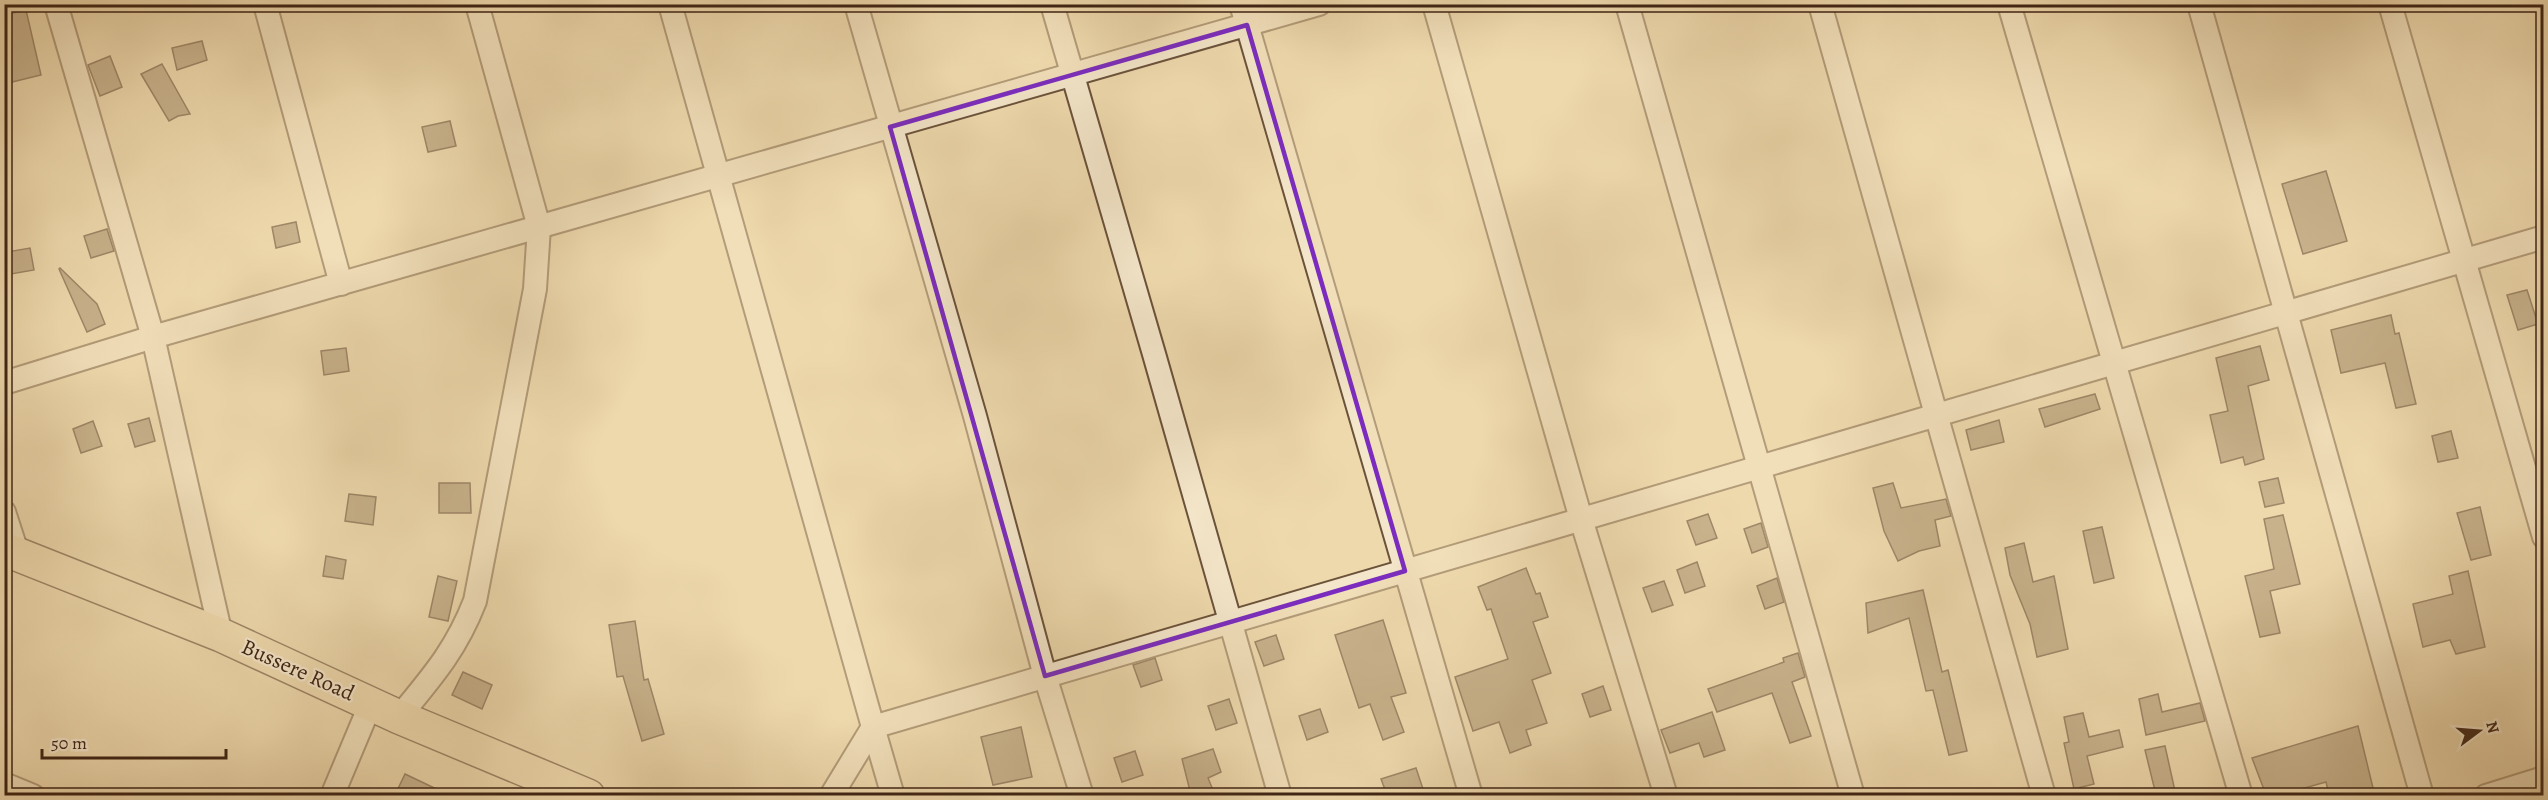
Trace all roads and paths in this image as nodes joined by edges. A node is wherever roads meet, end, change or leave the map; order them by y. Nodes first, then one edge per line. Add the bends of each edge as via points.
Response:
1 (56, 4) edge
2 (265, 4) edge
3 (477, 4) edge
4 (670, 4) edge
5 (856, 4) edge
6 (1052, 4) edge
7 (1319, 4) edge
8 (1434, 4) edge
9 (1627, 4) edge
10 (1820, 4) edge
11 (2009, 4) edge
12 (2199, 4) edge
13 (2390, 4) edge
14 (1244, 15) edge
15 (1072, 75) junction
16 (890, 127) junction
17 (718, 176) junction
18 (539, 227) junction
19 (2544, 237) edge
20 (2463, 261) junction
21 (341, 284) junction
22 (2285, 314) junction
23 (153, 337) junction
24 (2115, 363) junction
25 (4, 383) edge
26 (1936, 416) junction
27 (1759, 468) junction
28 (4, 512) edge
29 (1581, 519) junction
30 (2544, 537) edge
31 (11, 552) edge
32 (1406, 571) junction
33 (1230, 623) junction
34 (221, 635) junction
35 (1046, 676) junction
36 (385, 710) junction
37 (873, 727) junction
38 (2544, 778) edge
39 (4, 783) edge
40 (33, 795) edge
41 (332, 795) edge
42 (588, 795) edge
43 (831, 795) edge
44 (893, 795) edge
45 (1082, 795) edge
46 (1280, 795) edge
47 (1471, 795) edge
48 (1666, 795) edge
49 (1852, 795) edge
50 (2044, 795) edge
51 (2241, 795) edge
52 (2422, 795) edge
53 (2486, 795) edge

1 - 23 street
2 - 21 street
3 - 18 street
4 - 17 street
5 - 16 street
6 - 15 street
7 - 14 street
8 - 29 street
9 - 27 street
10 - 26 street
11 - 24 street
12 - 22 street
13 - 20 street
14 - 15 street
14 - 32 street
15 - 16 street
15 - 33 street
16 - 17 street
16 - 35 street
17 - 18 street
17 - 37 street
18 - 21 street
18 - 36 street via 535,289 475,601 450,654
19 - 20 street
20 - 22 street
20 - 30 street
21 - 23 street
22 - 24 street
22 - 52 street
23 - 25 street
23 - 34 street
24 - 26 street
24 - 51 street
26 - 27 street
26 - 50 street
27 - 29 street
27 - 49 street
28 - 31 street
29 - 32 street
29 - 48 street
31 - 34 main road, Bussere Road
32 - 33 street
32 - 47 street
33 - 35 street
33 - 46 street
34 - 36 main road, Bussere Road
35 - 37 street
35 - 45 street
36 - 41 street
36 - 42 main road, Bussere Road
37 - 43 street
37 - 44 street
38 - 53 street
39 - 40 street

